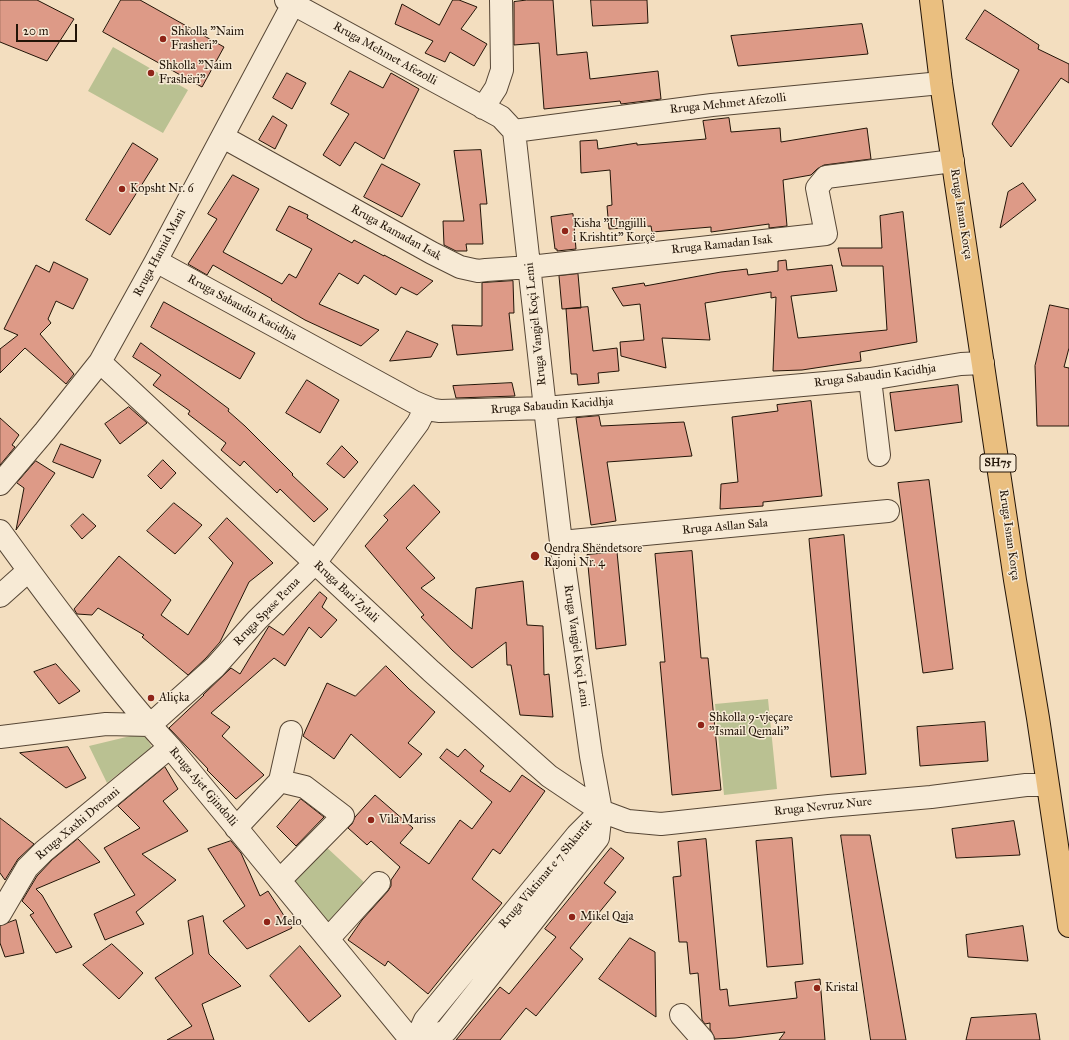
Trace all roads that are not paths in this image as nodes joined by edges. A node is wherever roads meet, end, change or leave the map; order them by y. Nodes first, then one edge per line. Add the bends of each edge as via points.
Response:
1 (501, 0) edge
2 (931, 0) edge
3 (290, 2) edge
4 (941, 83) junction
5 (483, 108) junction
6 (514, 131) junction
7 (223, 137) junction
8 (953, 161) junction
9 (156, 261) junction
10 (530, 267) junction
11 (100, 362) junction
12 (984, 363) junction
13 (870, 379) junction
14 (426, 407) junction
15 (545, 408) junction
16 (879, 455) dead end
17 (0, 484) edge
18 (888, 511) dead end
19 (0, 531) edge
20 (561, 542) junction
21 (315, 563) junction
22 (28, 571) junction
23 (0, 596) edge
24 (150, 725) junction
25 (291, 732) dead end
26 (0, 737) edge
27 (170, 747) junction
28 (280, 781) junction
29 (1047, 785) junction
30 (601, 811) junction
31 (236, 828) junction
32 (280, 880) junction
33 (379, 883) dead end
34 (0, 914) edge
35 (1069, 926) edge
36 (328, 939) junction
37 (681, 1015) dead end
38 (411, 1040) edge
39 (416, 1040) edge
40 (424, 1040) edge
41 (703, 1040) edge

1 - 5 street via 502,70 496,88
2 - 4 main road, Rruga Isnan Korça / SH75
3 - 5 street, Rruga Mehmet Afezolli
3 - 7 street, Rruga Hamid Mani
4 - 6 street, Rruga Mehmet Afezolli via 712,105
4 - 8 main road, Rruga Isnan Korça / SH75
5 - 6 street via 501,117
6 - 10 street, Rruga Vangjel Koçi Lemi
7 - 9 street, Rruga Hamid Mani
7 - 10 street, Rruga Ramadan Isak via 460,267 478,271
8 - 10 street, Rruga Ramadan Isak via 826,177 817,188 826,234
8 - 12 main road, Rruga Isnan Korça / SH75
9 - 11 street, Rruga Hamid Mani
9 - 14 street, Rruga Sabaudin Kacidhja
10 - 15 street, Rruga Vangjel Koçi Lemi
11 - 17 street, Rruga Hamid Mani
11 - 21 street, Rruga Bari Zylali
12 - 13 street, Rruga Sabaudin Kacidhja via 961,364
12 - 29 main road, Rruga Isnan Korça / SH75
13 - 15 street, Rruga Sabaudin Kacidhja
13 - 16 street
14 - 15 street, Rruga Sabaudin Kacidhja via 440,411
14 - 21 street, Rruga Spase Pema via 418,423
15 - 20 street, Rruga Vangjel Koçi Lemi
18 - 20 street, Rruga Asllan Sala
19 - 22 street, Rruga Ajet Gjindolli
20 - 30 street, Rruga Vangjel Koçi Lemi
21 - 24 street, Rruga Spase Pema via 257,620 216,666
21 - 30 street, Rruga Bari Zylali via 549,776
22 - 23 street
22 - 24 street, Rruga Ajet Gjindolli
24 - 26 street via 106,724
24 - 27 street, Rruga Ajet Gjindolli
25 - 28 street
27 - 31 street, Rruga Ajet Gjindolli
27 - 34 street, Rruga Xaxhi Dvorani via 38,857 27,868
28 - 31 street
28 - 32 street via 305,787 343,816
29 - 30 street, Rruga Nevruz Nure via 1026,785 661,824 628,821
29 - 35 main road, Rruga Isnan Korça / SH75
30 - 39 street, Rruga Viktimat e 7 Shkurtit via 577,835 425,1020
30 - 40 street, Rruga Viktimat e 7 Shkurtit via 598,838 446,1031
31 - 32 street, Rruga Ajet Gjindolli
32 - 36 street, Rruga Ajet Gjindolli
33 - 36 street
36 - 38 street, Rruga Ajet Gjindolli
37 - 41 street

